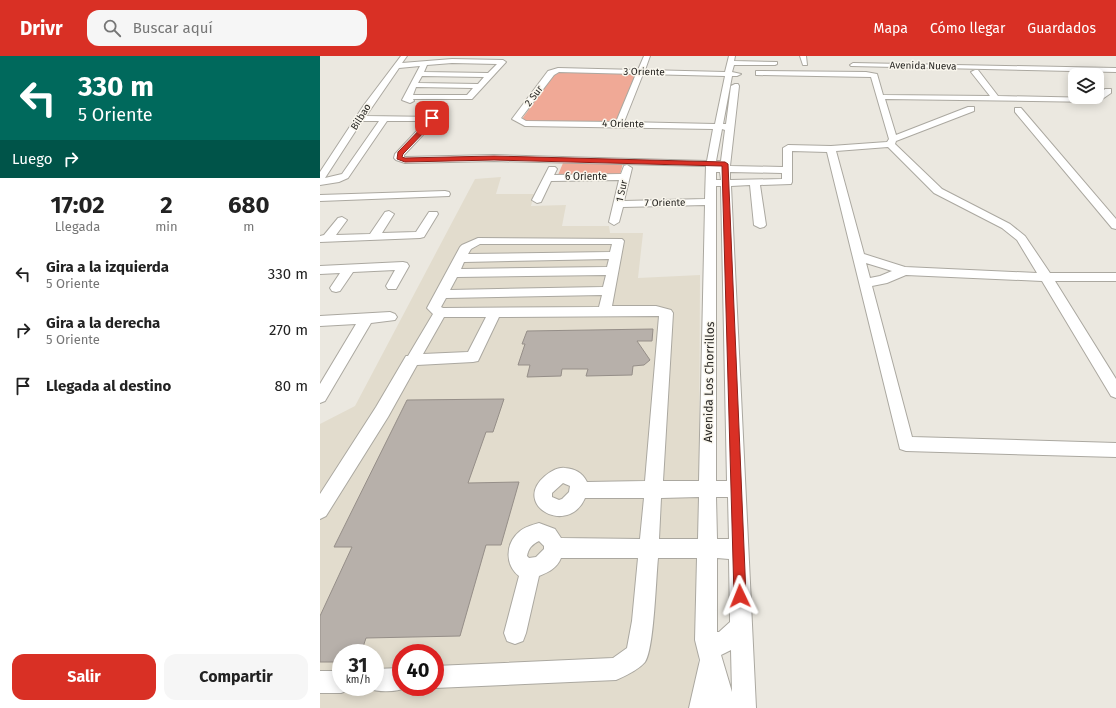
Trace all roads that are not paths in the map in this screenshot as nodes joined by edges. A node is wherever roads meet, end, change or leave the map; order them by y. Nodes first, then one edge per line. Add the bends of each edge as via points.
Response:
1 (404, 56) edge
2 (647, 56) edge
3 (803, 56) edge
4 (735, 59) edge
5 (1035, 60) dead end
6 (846, 63) dead end
7 (424, 64) junction
8 (783, 64) dead end
9 (805, 64) dead end
10 (397, 66) junction
11 (1043, 68) junction
12 (1116, 70) edge
13 (641, 72) junction
14 (975, 72) dead end
15 (551, 73) joint
16 (759, 73) dead end
17 (419, 74) junction
18 (728, 74) junction
19 (737, 74) junction
20 (491, 75) junction
21 (414, 85) junction
22 (480, 86) junction
23 (1108, 91) dead end
24 (724, 94) junction
25 (734, 95) junction
26 (881, 97) junction
27 (956, 99) junction
28 (996, 99) junction
29 (1018, 110) dead end
30 (361, 118) junction
31 (385, 118) junction
32 (516, 119) joint
33 (618, 124) junction
34 (718, 127) junction
35 (730, 128) junction
36 (891, 141) junction
37 (831, 149) junction
38 (556, 159) junction
39 (629, 161) junction
40 (787, 170) junction
41 (718, 172) junction
42 (625, 177) junction
43 (548, 178) junction
44 (320, 179) edge
45 (320, 182) edge
46 (755, 182) junction
47 (444, 194) dead end
48 (320, 198) edge
49 (537, 200) dead end
50 (711, 202) junction
51 (619, 204) junction
52 (389, 214) dead end
53 (433, 214) dead end
54 (342, 220) dead end
55 (614, 222) dead end
56 (760, 225) dead end
57 (1116, 226) edge
58 (374, 236) junction
59 (324, 238) edge
60 (858, 256) junction
61 (349, 269) junction
62 (320, 270) edge
63 (612, 271) junction
64 (904, 271) junction
65 (452, 273) junction
66 (1046, 277) junction
67 (1116, 277) edge
68 (865, 283) junction
69 (392, 286) dead end
70 (336, 288) dead end
71 (608, 291) junction
72 (441, 294) junction
73 (605, 310) junction
74 (495, 312) junction
75 (440, 313) junction
76 (390, 317) dead end
77 (366, 319) junction
78 (320, 321) edge
79 (411, 360) junction
80 (1116, 392) edge
81 (320, 397) edge
82 (1116, 450) edge
83 (708, 489) junction
84 (737, 489) junction
85 (580, 490) dead end
86 (653, 490) junction
87 (320, 510) edge
88 (554, 548) junction
89 (707, 548) junction
90 (649, 549) junction
91 (738, 549) junction
92 (531, 569) junction
93 (741, 627) junction
94 (515, 633) dead end
95 (709, 649) junction
96 (444, 677) edge
97 (320, 682) edge
98 (332, 682) edge
99 (701, 708) edge
100 (725, 708) edge
101 (744, 708) edge

1 - 10 street, Bilbao
2 - 13 street
3 - 9 street
4 - 8 street
4 - 18 street, Avenida Los Chorrillos
4 - 19 street, Avenida Los Chorrillos
5 - 11 street
6 - 11 street, Avenida Nueva via 985,64
7 - 10 street
7 - 17 street
7 - 20 street via 502,63
10 - 30 street, Bilbao
11 - 12 street, Avenida Nueva
13 - 15 street, 3 Oriente via 558,70
13 - 18 street, 3 Oriente
13 - 33 street
14 - 28 street
15 - 32 street, 2 Sur
16 - 26 street via 866,74 874,76
17 - 20 street
17 - 21 street
18 - 19 street, 3 Oriente
18 - 24 street, Avenida Los Chorrillos
19 - 25 street, Avenida Los Chorrillos
20 - 22 street
21 - 22 street
21 - 22 street via 408,97 464,98 472,95
23 - 28 street via 1098,100
24 - 25 street
24 - 34 street, Avenida Los Chorrillos
25 - 35 street, Avenida Los Chorrillos
26 - 27 street
26 - 36 street
27 - 28 street
27 - 36 street via 974,109
29 - 57 street
30 - 31 street
30 - 44 street, Bilbao
31 - 38 street via 433,119 400,154 400,159
31 - 45 street, Bilbao via 345,176
32 - 33 street, 4 Oriente via 525,123
33 - 34 street, 4 Oriente
34 - 35 street, 4 Oriente
34 - 41 street, Avenida Los Chorrillos
35 - 41 street, Avenida Los Chorrillos
36 - 37 street via 874,146
36 - 66 street via 938,191 1006,226 1022,238
37 - 40 street via 788,148
37 - 60 street
38 - 39 street
38 - 43 street
39 - 41 street
39 - 42 street, 1 Sur
40 - 41 street
40 - 46 street via 787,182
41 - 46 street
41 - 50 street, Avenida Los Chorrillos
41 - 84 street, Avenida Los Chorrillos
42 - 43 street, 6 Oriente
42 - 51 street, 1 Sur
43 - 49 street
46 - 56 street
47 - 48 street
50 - 51 street, 7 Oriente
50 - 83 street, Avenida Los Chorrillos
51 - 55 street, 1 Sur
52 - 58 street
53 - 58 street via 420,235
54 - 59 street
58 - 59 street
60 - 64 street
60 - 68 street
61 - 62 street
61 - 69 street via 403,266
61 - 70 street
63 - 65 street
63 - 65 street via 618,241 478,241 466,247
63 - 71 street
64 - 66 street
64 - 68 street via 883,280
65 - 72 street
66 - 67 street
66 - 80 street
68 - 82 street via 906,444
71 - 72 street
71 - 73 street
72 - 75 street via 434,308
73 - 74 street
73 - 86 street via 656,310 666,313
74 - 75 street
74 - 79 street via 473,358
75 - 79 street
76 - 77 street
77 - 78 street
77 - 81 street
79 - 87 street via 382,412
83 - 84 street
83 - 86 street
83 - 89 street, Avenida Los Chorrillos
84 - 91 street, Avenida Los Chorrillos
85 - 86 street
86 - 90 street
88 - 90 street
88 - 92 street via 548,561 538,568
88 - 92 street via 554,542 547,534 539,532 527,537 520,544 517,555 522,565
89 - 90 street
89 - 91 street
89 - 95 street, Avenida Los Chorrillos
90 - 96 street via 643,621 636,654 616,669
91 - 93 street, Avenida Los Chorrillos
92 - 94 street
93 - 95 street via 722,644
93 - 101 street, Avenida Los Chorrillos
95 - 99 street
95 - 100 street, Avenida Los Chorrillos
97 - 98 street

